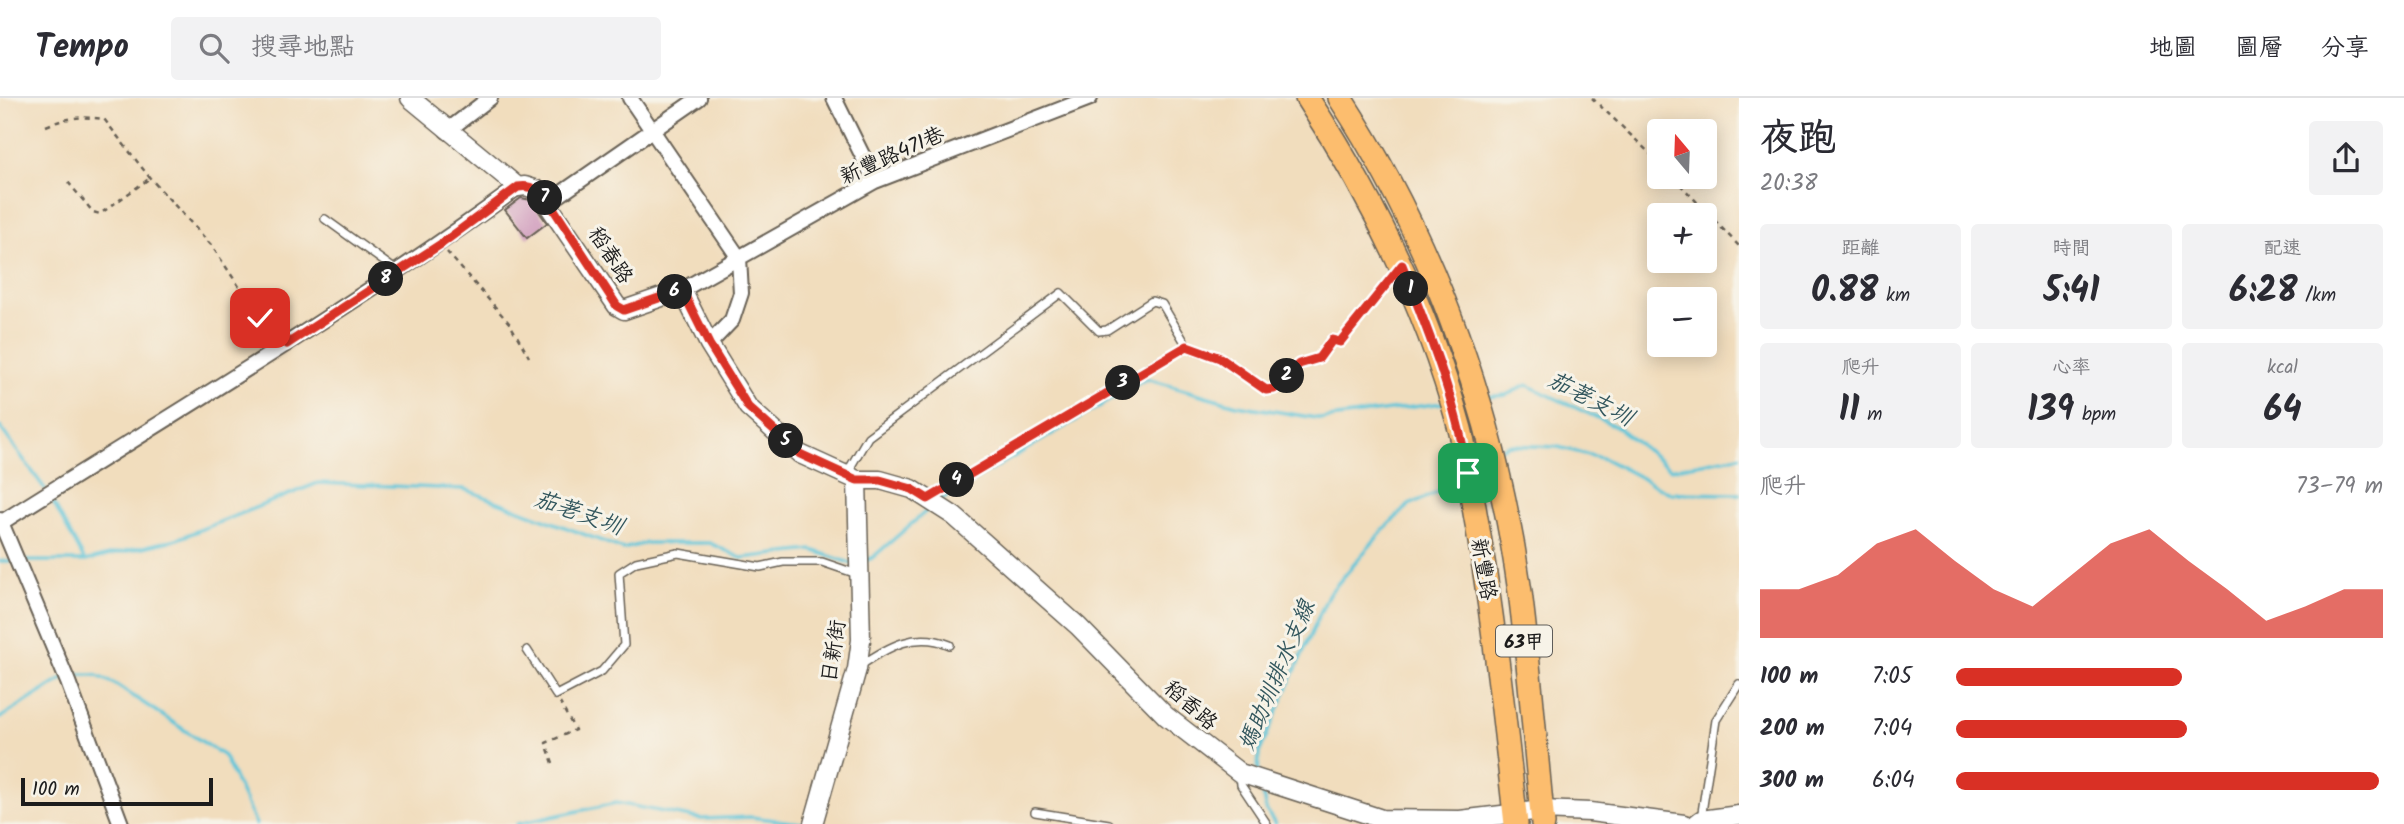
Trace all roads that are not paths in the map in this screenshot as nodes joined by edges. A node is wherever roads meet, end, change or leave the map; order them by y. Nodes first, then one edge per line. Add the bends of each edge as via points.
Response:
1 (410, 98) edge
2 (491, 98) edge
3 (630, 98) edge
4 (699, 98) edge
5 (834, 98) edge
6 (1090, 98) edge
7 (1307, 98) edge
8 (1340, 98) edge
9 (447, 131) junction
10 (653, 131) junction
11 (875, 181) junction
12 (518, 187) junction
13 (549, 202) junction
14 (325, 219) dead end
15 (739, 258) junction
16 (398, 271) junction
17 (682, 290) junction
18 (709, 344) junction
19 (857, 480) junction
20 (928, 499) junction
21 (1, 521) edge
22 (12, 554) edge
23 (860, 575) junction
24 (950, 645) dead end
25 (527, 650) dead end
26 (857, 669) junction
27 (1739, 684) edge
28 (1240, 773) junction
29 (1035, 812) dead end
30 (1739, 815) edge
31 (1542, 817) edge
32 (1516, 818) edge
33 (1694, 823) edge
34 (121, 824) edge
35 (813, 824) edge
36 (1109, 824) edge
37 (1267, 824) edge

1 - 9 street, 稻春路
2 - 9 street
3 - 10 street
4 - 10 street
5 - 11 street
6 - 11 street, 新豐路471巷
7 - 32 main road, 新豐路 / 63甲 via 1338,145 1402,265 1451,402 1490,599
8 - 31 main road, 新豐路 / 63甲 via 1426,254 1477,398 1520,593
9 - 12 street, 稻春路
10 - 13 street
10 - 15 street
11 - 15 street, 新豐路471巷
12 - 13 street, 稻春路 via 538,190
12 - 16 street
13 - 17 street, 稻春路 via 617,306 624,310
14 - 16 lane
15 - 17 street, 新豐路471巷
15 - 18 street via 741,293 732,320
16 - 21 street
17 - 18 street
18 - 19 street via 748,407 800,454
19 - 20 street, 稻香路 via 880,480
19 - 20 lane via 851,466 869,437 1061,293 1098,331 1152,302 1161,304 1187,346
19 - 23 street, 日新街
20 - 28 street, 稻香路 via 1029,581 1166,716
21 - 22 street
22 - 34 street
23 - 25 lane via 822,562 760,567 678,553 636,562 619,573 624,645 602,671 556,695
23 - 26 street, 日新街 via 862,640
24 - 26 lane via 931,638 909,640 886,647
26 - 35 street, 日新街
27 - 33 lane via 1716,720
28 - 32 street, 稻香路 via 1382,819
28 - 37 lane via 1241,785
29 - 36 lane
30 - 33 street, 稻香路
31 - 32 street, 稻香路
31 - 33 street, 稻香路 via 1590,812

